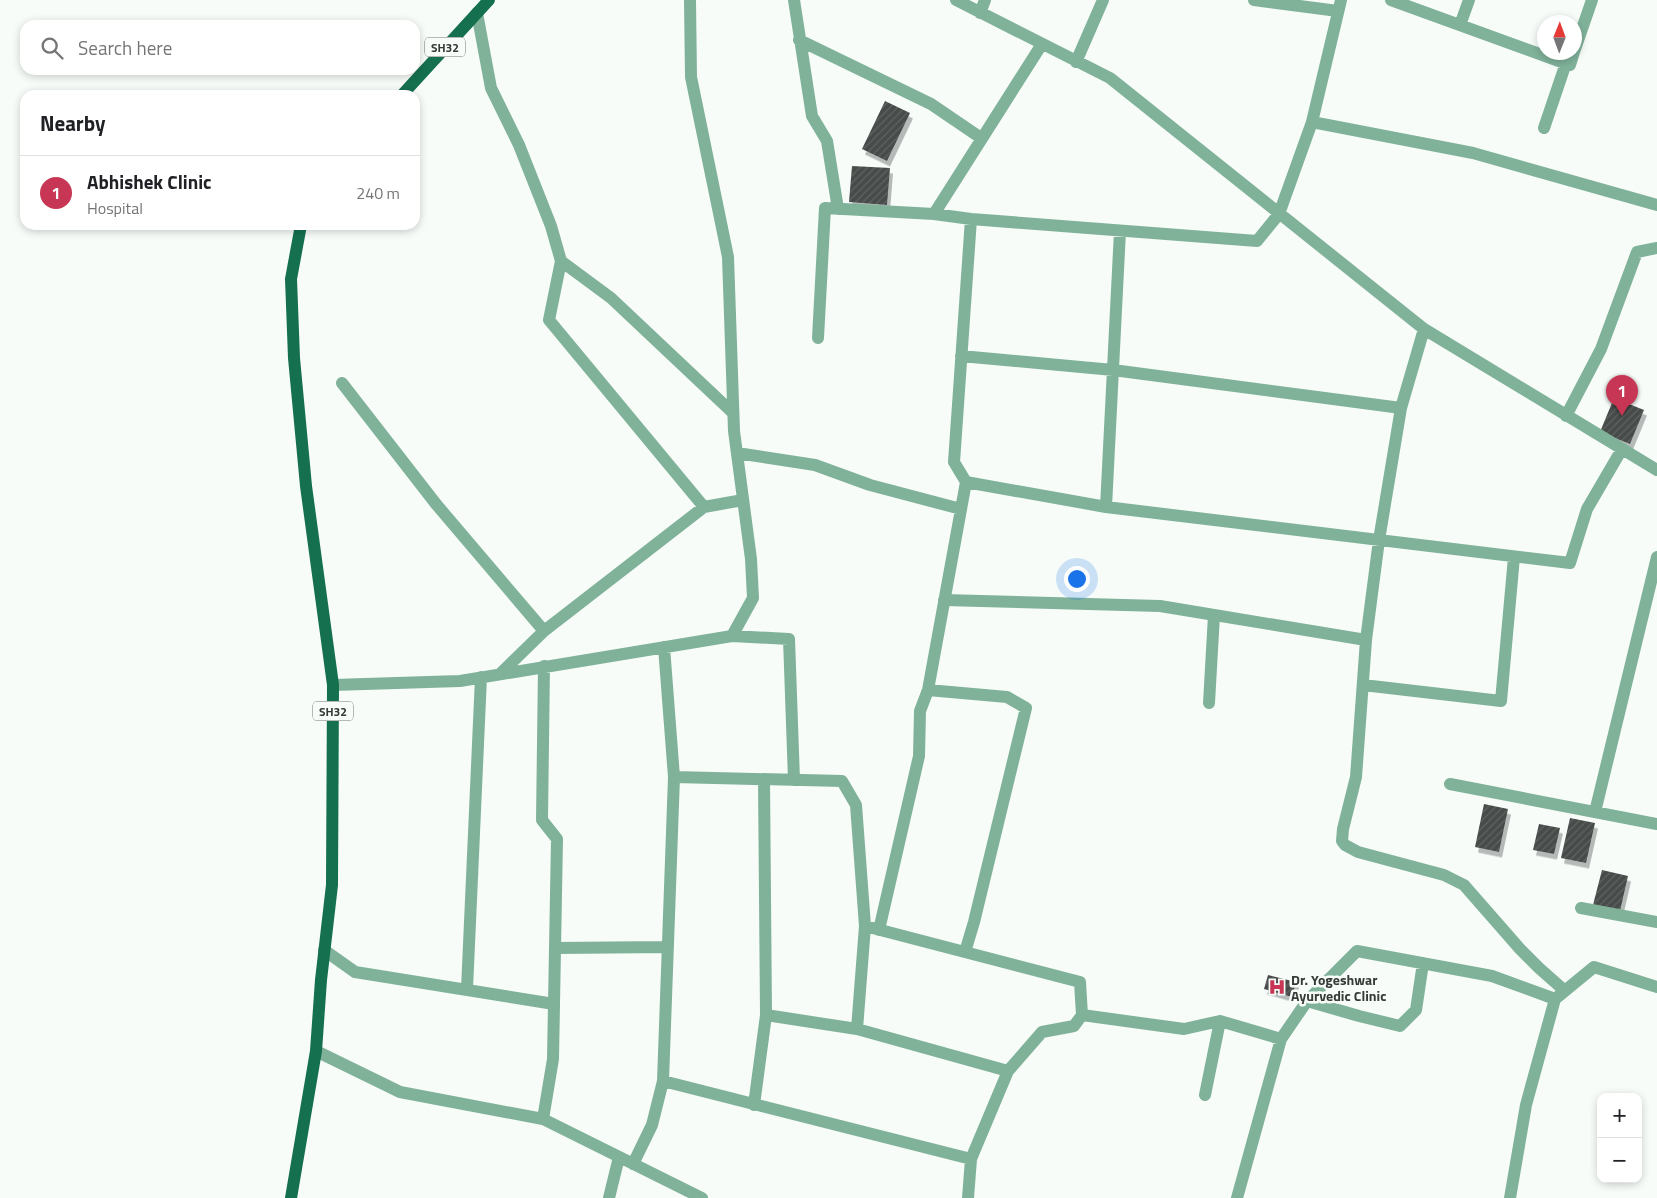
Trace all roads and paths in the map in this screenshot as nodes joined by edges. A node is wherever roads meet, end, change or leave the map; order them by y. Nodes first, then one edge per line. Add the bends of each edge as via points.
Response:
1 (489, 0) edge
2 (690, 0) edge
3 (794, 0) edge
4 (956, 0) edge
5 (985, 0) edge
6 (1103, 0) edge
7 (1254, 0) edge
8 (1391, 0) edge
9 (1470, 0) edge
10 (1592, 0) edge
11 (1339, 5) edge
12 (477, 13) junction
13 (980, 13) junction
14 (1460, 25) junction
15 (1582, 29) edge
16 (800, 40) junction
17 (1042, 44) junction
18 (1572, 60) edge
19 (1076, 62) junction
20 (1566, 63) junction
21 (407, 90) edge
22 (1312, 122) junction
23 (1544, 128) dead end
24 (981, 138) junction
25 (1657, 205) edge
26 (838, 209) junction
27 (934, 214) junction
28 (1280, 214) junction
29 (971, 219) junction
30 (300, 230) edge
31 (1120, 230) junction
32 (1657, 248) edge
33 (561, 261) junction
34 (1424, 329) junction
35 (818, 338) dead end
36 (961, 356) junction
37 (1113, 370) junction
38 (342, 383) dead end
39 (1401, 408) junction
40 (733, 414) junction
41 (1566, 416) junction
42 (1622, 449) junction
43 (737, 453) junction
44 (1657, 470) edge
45 (966, 482) junction
46 (743, 500) junction
47 (704, 507) junction
48 (1106, 507) junction
49 (961, 509) junction
50 (1379, 540) junction
51 (1514, 557) junction
52 (1657, 557) edge
53 (944, 600) junction
54 (1214, 615) junction
55 (544, 630) junction
56 (732, 636) junction
57 (1366, 640) junction
58 (664, 647) junction
59 (544, 666) junction
60 (500, 674) junction
61 (482, 677) junction
62 (333, 685) junction
63 (1363, 685) junction
64 (928, 690) junction
65 (1209, 703) dead end
66 (674, 777) junction
67 (764, 779) junction
68 (794, 780) junction
69 (1450, 784) dead end
70 (1595, 812) junction
71 (1657, 824) edge
72 (1581, 908) dead end
73 (1657, 922) edge
74 (865, 926) junction
75 (879, 930) junction
76 (668, 947) junction
77 (555, 948) junction
78 (324, 950) junction
79 (964, 952) junction
80 (1423, 964) junction
81 (1657, 986) edge
82 (467, 989) junction
83 (1565, 990) junction
84 (1555, 999) junction
85 (1307, 1001) junction
86 (554, 1004) junction
87 (766, 1015) junction
88 (1082, 1015) junction
89 (1220, 1022) junction
90 (857, 1029) junction
91 (1281, 1039) junction
92 (316, 1051) junction
93 (1008, 1071) junction
94 (663, 1081) junction
95 (1205, 1095) dead end
96 (754, 1104) junction
97 (543, 1119) junction
98 (619, 1157) junction
99 (971, 1158) junction
100 (633, 1164) junction
101 (291, 1198) edge
102 (609, 1198) edge
103 (702, 1198) edge
104 (968, 1198) edge
105 (1238, 1198) edge
106 (1510, 1198) edge

1 - 12 main road, SH32
2 - 40 street via 691,77 728,257
3 - 16 street
4 - 13 street
5 - 13 street
6 - 19 street
7 - 11 street
8 - 14 street
9 - 14 street
10 - 15 street
11 - 22 street
12 - 21 main road, SH32
12 - 33 street via 491,88 551,226
13 - 17 street
14 - 20 street
16 - 24 street via 931,104
16 - 26 street via 812,116 827,141
17 - 19 street
17 - 24 street
18 - 20 street via 1570,65
19 - 28 street via 1110,78
20 - 23 street
22 - 25 street via 1473,153
22 - 28 street
24 - 27 street
26 - 27 street
26 - 35 street via 825,208
27 - 29 street
28 - 31 street via 1256,241
28 - 34 street
29 - 31 street
29 - 36 street
30 - 62 main road, SH32 via 291,279 294,358 306,486
31 - 37 street
32 - 41 street via 1637,252 1601,348
33 - 40 street via 611,298
33 - 47 street via 549,320
34 - 39 street
34 - 41 street
36 - 37 street
36 - 45 street via 954,462
37 - 39 street
37 - 48 street
38 - 55 street via 436,504
39 - 50 street
40 - 43 street
41 - 42 street
42 - 44 street
42 - 51 street via 1587,510 1570,563
43 - 46 street
43 - 49 street via 815,465 870,485
45 - 48 street
45 - 49 street
46 - 47 street
46 - 56 street via 753,598
47 - 55 street
48 - 50 street
49 - 53 street
50 - 51 street
50 - 57 street
51 - 63 street via 1500,701
52 - 70 street
53 - 54 street via 1160,606
53 - 64 street
54 - 57 street
54 - 65 street
55 - 60 street
56 - 58 street
56 - 68 street via 788,639
57 - 63 street
58 - 59 street
58 - 66 street
59 - 60 street
59 - 77 street via 542,820 557,840
60 - 61 street
61 - 62 street via 460,681
61 - 82 street
62 - 78 main road, SH32 via 332,885
63 - 83 street via 1356,776 1342,836 1345,845 1358,852 1444,875 1464,885 1520,949
64 - 75 street via 920,710 919,756
64 - 79 street via 1007,697 1026,708
66 - 67 street
66 - 76 street
67 - 68 street
67 - 87 street
68 - 74 street via 842,781 856,805
69 - 70 street
70 - 71 street
72 - 73 street
74 - 75 street
74 - 90 street
75 - 79 street
76 - 77 street
76 - 94 street
77 - 86 street
78 - 82 street via 355,972
78 - 92 main road, SH32
79 - 88 street via 1080,982
80 - 84 street via 1492,976
80 - 85 street via 1358,952
80 - 85 street via 1416,1010 1400,1026
81 - 83 street via 1594,967
82 - 86 street
83 - 84 street
84 - 106 street via 1526,1105
85 - 91 street
86 - 97 street via 553,1059
87 - 90 street
87 - 96 street
88 - 89 street via 1184,1028
88 - 93 street via 1074,1026 1042,1032
89 - 91 street
89 - 95 street
90 - 93 street
91 - 105 street
92 - 97 street via 400,1092
92 - 101 main road, SH32
93 - 99 street
94 - 96 street
94 - 100 street via 652,1125
96 - 99 street
97 - 98 street
98 - 100 street
98 - 102 street
99 - 104 street
100 - 103 street

